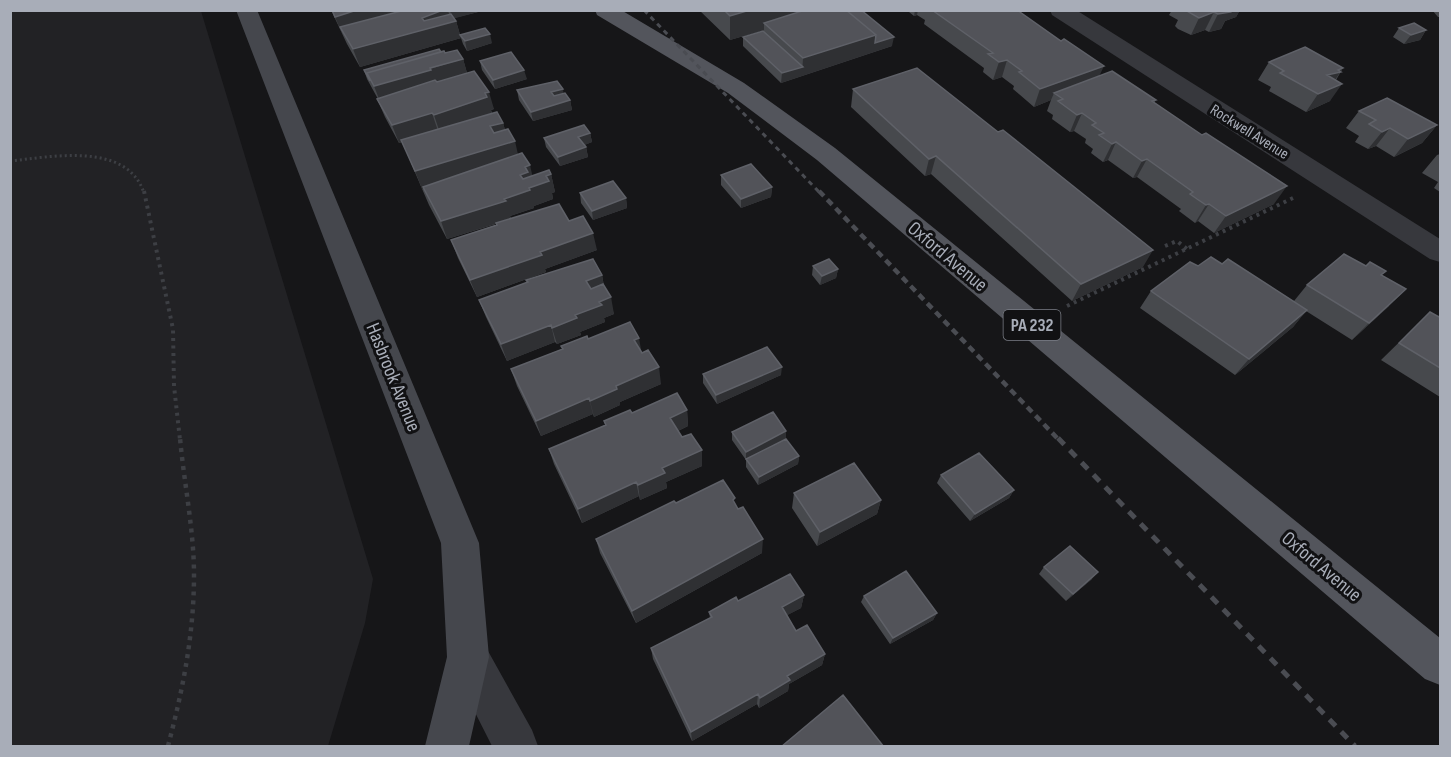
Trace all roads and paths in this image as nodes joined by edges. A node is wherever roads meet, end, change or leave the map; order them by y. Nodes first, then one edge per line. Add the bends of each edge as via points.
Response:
1 (246, 10) edge
2 (604, 10) edge
3 (1060, 10) edge
4 (10, 162) edge
5 (1294, 197) dead end
6 (1165, 246) dead end
7 (1187, 249) junction
8 (1440, 252) edge
9 (1059, 309) dead end
10 (468, 657) junction
11 (1440, 664) edge
12 (168, 747) edge
13 (447, 747) edge
14 (516, 747) edge

1 - 10 main road, Hasbrook Avenue via 460,543
2 - 11 main road, Oxford Avenue / PA 232 via 736,88 826,154
3 - 8 street, Rockwell Avenue
4 - 12 path via 68,155 105,159 122,166 141,183 149,208 173,329 174,386 194,573 192,632
5 - 7 path
6 - 7 path via 1177,241
7 - 9 path
10 - 13 main road
10 - 14 street, Hasbrook Avenue

